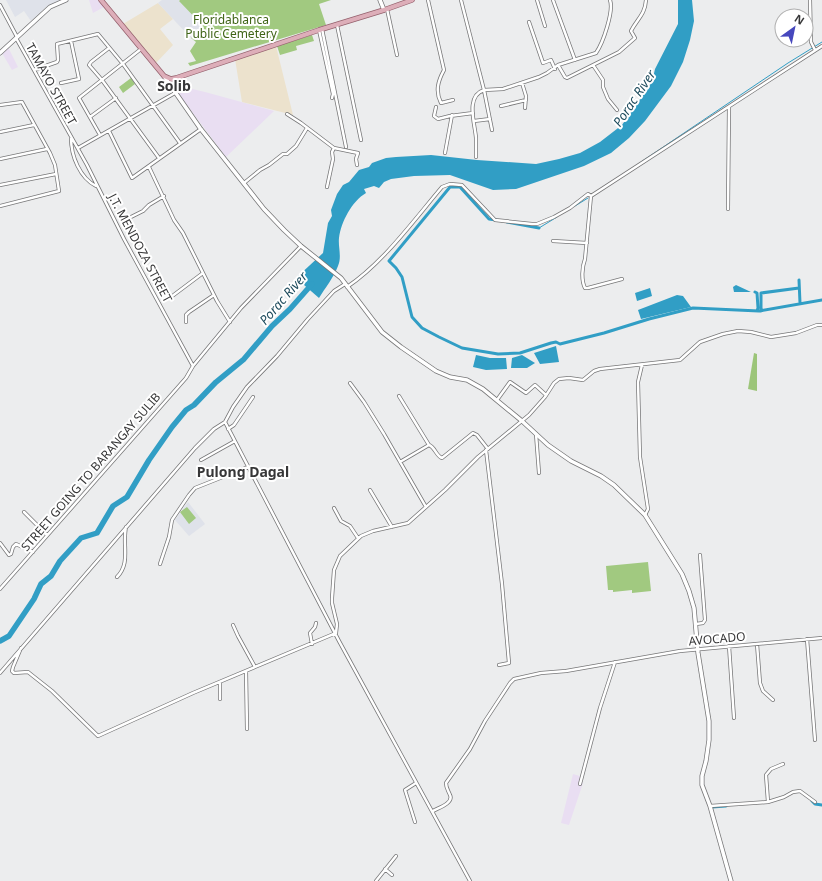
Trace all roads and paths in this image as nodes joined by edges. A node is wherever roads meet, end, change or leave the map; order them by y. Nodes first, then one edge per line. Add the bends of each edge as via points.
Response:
1 (66, 0) edge
2 (101, 0) edge
3 (380, 0) edge
4 (412, 0) edge
5 (428, 0) edge
6 (461, 0) edge
7 (537, 0) edge
8 (553, 0) edge
9 (610, 0) edge
10 (646, 0) edge
11 (810, 0) edge
12 (0, 5) edge
13 (386, 10) junction
14 (529, 22) dead end
15 (337, 25) junction
16 (545, 26) dead end
17 (321, 30) junction
18 (16, 37) junction
19 (71, 41) junction
20 (822, 46) edge
21 (109, 48) junction
22 (142, 49) junction
23 (815, 50) junction
24 (0, 53) edge
25 (397, 55) dead end
26 (575, 60) junction
27 (123, 64) junction
28 (558, 65) junction
29 (593, 65) junction
30 (555, 68) junction
31 (33, 70) junction
32 (164, 76) junction
33 (102, 80) junction
34 (61, 83) dead end
35 (522, 83) junction
36 (484, 90) junction
37 (175, 93) junction
38 (116, 98) junction
39 (332, 98) dead end
40 (453, 100) dead end
41 (526, 100) junction
42 (0, 105) edge
43 (154, 105) junction
44 (501, 106) dead end
45 (729, 106) junction
46 (436, 107) dead end
47 (525, 108) dead end
48 (617, 110) dead end
49 (473, 113) junction
50 (287, 114) dead end
51 (452, 115) junction
52 (90, 117) junction
53 (131, 118) junction
54 (490, 119) junction
55 (474, 121) junction
56 (34, 125) junction
57 (307, 128) junction
58 (201, 129) junction
59 (492, 130) dead end
60 (109, 131) junction
61 (0, 132) edge
62 (100, 135) junction
63 (72, 138) junction
64 (361, 140) dead end
65 (180, 143) junction
66 (346, 147) dead end
67 (78, 148) junction
68 (334, 148) junction
69 (47, 149) junction
70 (445, 153) dead end
71 (476, 157) dead end
72 (159, 158) junction
73 (0, 159) edge
74 (357, 165) dead end
75 (149, 167) junction
76 (56, 174) junction
77 (244, 183) junction
78 (0, 185) edge
79 (98, 187) junction
80 (326, 187) dead end
81 (164, 196) junction
82 (591, 196) junction
83 (0, 206) edge
84 (728, 209) dead end
85 (131, 217) dead end
86 (553, 241) dead end
87 (587, 243) junction
88 (301, 246) junction
89 (204, 273) junction
90 (622, 279) dead end
91 (346, 286) junction
92 (214, 295) junction
93 (171, 297) dead end
94 (186, 322) dead end
95 (230, 322) junction
96 (822, 325) edge
97 (642, 365) junction
98 (193, 366) junction
99 (350, 383) dead end
100 (546, 395) junction
101 (399, 396) dead end
102 (253, 398) dead end
103 (498, 400) junction
104 (522, 421) junction
105 (225, 422) junction
106 (228, 429) junction
107 (536, 434) junction
108 (235, 441) junction
109 (429, 445) junction
110 (487, 449) junction
111 (201, 460) dead end
112 (400, 462) junction
113 (248, 467) junction
114 (539, 472) dead end
115 (370, 490) dead end
116 (426, 507) junction
117 (334, 508) dead end
118 (24, 512) dead end
119 (645, 515) junction
120 (127, 527) junction
121 (392, 527) junction
122 (48, 536) junction
123 (358, 538) junction
124 (0, 543) edge
125 (33, 552) junction
126 (700, 555) dead end
127 (160, 564) dead end
128 (117, 578) dead end
129 (0, 589) edge
130 (316, 623) dead end
131 (696, 624) junction
132 (233, 625) dead end
133 (336, 633) junction
134 (822, 638) edge
135 (808, 639) junction
136 (312, 644) junction
137 (757, 644) junction
138 (729, 646) junction
139 (21, 648) junction
140 (698, 649) junction
141 (615, 662) junction
142 (499, 665) dead end
143 (256, 667) junction
144 (246, 671) junction
145 (0, 673) edge
146 (220, 682) junction
147 (220, 699) dead end
148 (773, 700) dead end
149 (734, 718) dead end
150 (248, 729) dead end
151 (815, 740) dead end
152 (782, 764) dead end
153 (416, 783) junction
154 (580, 784) dead end
155 (768, 802) junction
156 (815, 802) dead end
157 (710, 806) junction
158 (433, 811) junction
159 (415, 822) dead end
160 (396, 856) dead end
161 (385, 869) junction
162 (392, 875) dead end
163 (376, 881) edge
164 (470, 881) edge
165 (730, 881) edge

1 - 18 street via 50,7
2 - 22 main road
3 - 13 street
4 - 13 main road
5 - 40 street via 444,70 438,81 438,96 441,103
6 - 36 street
7 - 16 street
8 - 26 street
9 - 26 street via 612,5 609,22 599,49 593,55
10 - 29 street via 643,15 631,31 635,38 619,52
11 - 23 street via 811,42
12 - 18 street, TAMAYO STREET
13 - 15 main road
13 - 25 street
14 - 30 street via 544,63 551,60
15 - 17 main road
15 - 64 street
17 - 32 main road via 176,78
17 - 39 street
17 - 66 street
18 - 24 street
18 - 31 street, TAMAYO STREET
19 - 21 street via 98,34
19 - 31 street via 57,44 57,62
19 - 34 street via 79,79
20 - 23 street
21 - 27 street
21 - 33 street via 89,65
22 - 27 street
22 - 32 main road
23 - 45 street
26 - 28 street
27 - 33 street
27 - 43 street
28 - 29 street via 566,78
28 - 30 street
29 - 48 street via 603,80 608,99
30 - 35 street
31 - 63 street, TAMAYO STREET
32 - 37 street
33 - 38 street
33 - 52 street via 79,98
35 - 36 street via 503,89
35 - 41 street
36 - 49 street via 477,93 473,102
36 - 54 street
37 - 43 street
37 - 58 street
38 - 52 street
38 - 53 street
41 - 44 street
41 - 47 street
42 - 56 street via 22,102
43 - 53 street
43 - 65 street
45 - 82 street
45 - 84 street
46 - 51 street via 436,119
49 - 51 street
49 - 55 street
50 - 57 street
51 - 70 street
52 - 62 street
53 - 60 street
53 - 72 street
54 - 55 street
54 - 59 street
55 - 71 street
56 - 61 street
56 - 69 street
57 - 68 street
57 - 77 street via 296,146 287,154 283,154
58 - 65 street
58 - 77 street
60 - 62 street
60 - 75 street via 132,178
62 - 67 street
63 - 67 street, J.T. MENDOZA STREET
63 - 79 street via 71,147 75,161 92,184
65 - 72 street
67 - 79 street, J.T. MENDOZA STREET
68 - 74 street via 358,154
68 - 80 street
69 - 73 street
69 - 76 street via 55,165
72 - 75 street
75 - 81 street
76 - 78 street
76 - 83 street via 59,191
77 - 88 street via 269,214
79 - 98 street, J.T. MENDOZA STREET
81 - 85 street
81 - 89 street via 174,220
82 - 87 street
82 - 91 street via 584,195 570,208 554,217 532,224 495,220 462,185 450,184 442,187 379,260 360,278
86 - 87 street
87 - 90 street via 583,265 585,288
88 - 91 street via 339,276
88 - 95 street, STREET GOING TO BARANGAY SULIB
89 - 92 street
89 - 93 street
91 - 103 street via 382,332 401,347 436,371 467,380
91 - 105 street via 334,291 278,356 247,387
92 - 94 street via 188,312
92 - 95 street
95 - 98 street, STREET GOING TO BARANGAY SULIB
96 - 97 street via 796,334 771,337 751,332 723,334 700,342 680,360
97 - 100 street via 600,369 583,380 559,379
97 - 119 street via 638,382 640,457 648,509
98 - 122 street, STREET GOING TO BARANGAY SULIB via 186,378
99 - 112 street
100 - 103 street via 535,385 526,393 510,382
100 - 104 street via 537,408
101 - 109 street
102 - 106 street via 234,425
103 - 104 street
104 - 107 street
104 - 110 street
105 - 106 street
105 - 120 street via 195,448
106 - 108 street
107 - 114 street
107 - 119 street via 571,461 614,485
108 - 111 street
108 - 113 street
109 - 110 street via 442,458 473,432
109 - 112 street
110 - 116 street
110 - 142 street via 509,663
112 - 116 street
113 - 127 street via 195,488 172,520
113 - 133 street
115 - 121 street
116 - 121 street via 408,524
117 - 123 street via 341,521 349,525
118 - 122 street
119 - 131 street via 682,574 694,608
120 - 128 street via 124,538 125,564
120 - 139 street
121 - 123 street via 373,531
122 - 125 street, STREET GOING TO BARANGAY SULIB
123 - 133 street via 340,556 334,570 332,603 337,624
124 - 125 street via 9,555 16,544
125 - 129 street, STREET GOING TO BARANGAY SULIB
126 - 131 street via 705,620
130 - 136 street via 310,633
131 - 140 street
132 - 143 street
133 - 136 street
133 - 153 street
134 - 135 street, AVOCADO
135 - 137 street, AVOCADO
135 - 151 street
136 - 143 street
137 - 138 street, AVOCADO
137 - 148 street via 760,683
138 - 140 street, AVOCADO
138 - 149 street
139 - 145 street
139 - 146 street via 12,671 28,672 52,691 98,736
140 - 141 street, AVOCADO
140 - 157 street via 709,740 702,785
141 - 154 street
141 - 158 street, AVOCADO via 541,673 513,680 446,783 451,800
143 - 144 street
144 - 146 street
144 - 150 street
146 - 147 street
152 - 155 street via 777,765 766,775
153 - 158 street
153 - 159 street via 405,790
155 - 156 street via 800,791
155 - 157 street
157 - 165 street
158 - 164 street
160 - 161 street
161 - 162 street
161 - 163 street

